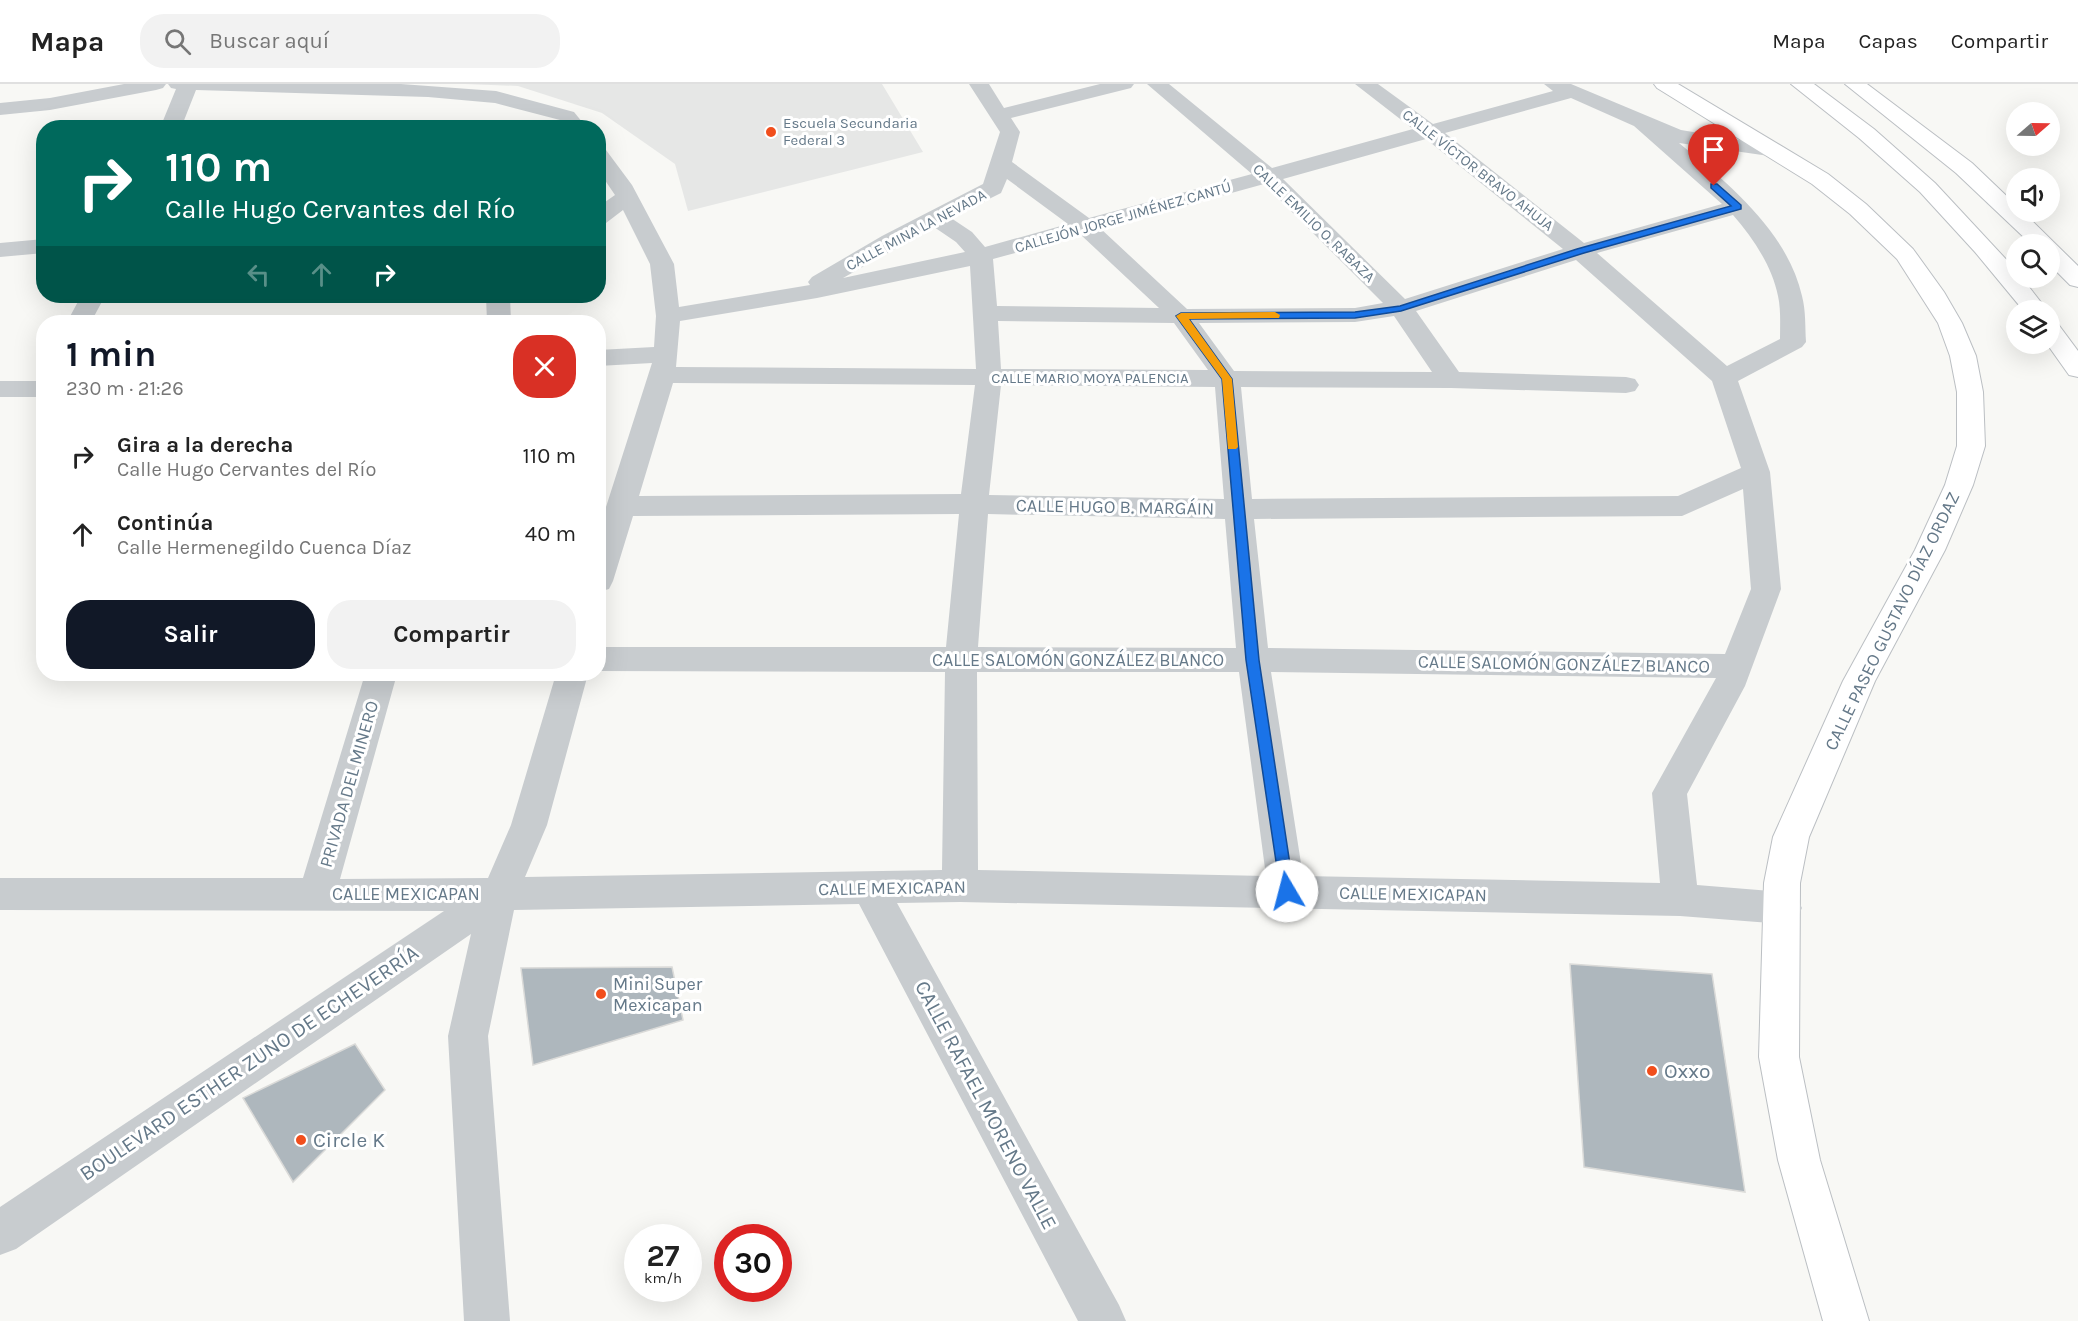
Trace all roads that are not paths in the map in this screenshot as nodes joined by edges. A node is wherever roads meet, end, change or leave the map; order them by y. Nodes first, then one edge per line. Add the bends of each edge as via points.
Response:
1 (156, 84) edge
2 (178, 84) edge
3 (979, 84) edge
4 (1124, 84) edge
5 (1157, 84) edge
6 (1365, 84) edge
7 (1664, 84) edge
8 (1801, 84) edge
9 (1856, 84) edge
10 (188, 85) edge
11 (1563, 88) edge
12 (0, 109) edge
13 (999, 115) junction
14 (173, 120) edge
15 (570, 120) edge
16 (1642, 122) junction
17 (1429, 131) junction
18 (1776, 150) junction
19 (1001, 164) junction
20 (606, 166) edge
21 (1268, 176) junction
22 (627, 196) junction
23 (1738, 207) junction
24 (606, 212) edge
25 (935, 218) junction
26 (1086, 227) junction
27 (2033, 234) edge
28 (36, 247) edge
29 (0, 250) edge
30 (1580, 251) junction
31 (981, 256) junction
32 (2060, 261) edge
33 (2078, 280) edge
34 (800, 293) junction
35 (2028, 300) edge
36 (667, 307) junction
37 (1401, 308) junction
38 (985, 313) junction
39 (1181, 316) junction
40 (2060, 344) edge
41 (606, 359) edge
42 (664, 365) junction
43 (2078, 369) edge
44 (989, 377) junction
45 (1724, 378) junction
46 (1227, 379) junction
47 (1451, 380) junction
48 (1626, 385) dead end
49 (0, 389) edge
50 (36, 389) edge
51 (1756, 472) junction
52 (974, 504) junction
53 (620, 507) junction
54 (1237, 509) junction
55 (606, 554) edge
56 (606, 659) edge
57 (961, 659) junction
58 (1252, 660) junction
59 (1737, 666) junction
60 (379, 681) edge
61 (570, 681) edge
62 (960, 886) junction
63 (870, 889) junction
64 (1287, 891) junction
65 (0, 894) edge
66 (317, 894) junction
67 (499, 894) junction
68 (1680, 900) junction
69 (1783, 908) junction
70 (0, 1233) edge
71 (487, 1321) edge
72 (1103, 1321) edge
73 (1846, 1321) edge

1 - 12 street
2 - 10 street
3 - 13 street, CALLE MINA LA NEVADA
4 - 13 street
5 - 21 street, CALLE EMILIO O. RABAZA
6 - 17 street, CALLE VÍCTOR BRAVO AHUJA
7 - 18 main road, CALLE PASEO GUSTAVO DÍAZ ORDAZ
8 - 35 main road via 1878,143 1935,194
9 - 27 main road via 1964,168
10 - 14 street
10 - 15 street via 347,87 496,97
11 - 16 street
11 - 17 street, CALLEJÓN JORGE JIMÉNEZ CANTÚ
13 - 19 street, CALLE MINA LA NEVADA via 1010,132
16 - 18 street via 1676,136
16 - 23 street
17 - 21 street, CALLEJÓN JORGE JIMÉNEZ CANTÚ
17 - 30 street, CALLE VÍCTOR BRAVO AHUJA
18 - 69 main road, CALLE PASEO GUSTAVO DÍAZ ORDAZ via 1858,209 1905,254 1932,292 1963,357 1970,392 1971,446 1959,485 1930,550 1859,681 1791,837 1782,883
19 - 25 street, CALLE MINA LA NEVADA via 993,188
19 - 26 street
20 - 22 street
21 - 26 street, CALLEJÓN JORGE JIMÉNEZ CANTÚ
21 - 37 street, CALLE EMILIO O. RABAZA
22 - 24 street
22 - 36 street via 662,264
23 - 30 street
23 - 45 street via 1770,248 1790,292 1793,342
25 - 31 street via 964,237
25 - 34 street, CALLE MINA LA NEVADA
26 - 31 street, CALLEJÓN JORGE JIMÉNEZ CANTÚ
26 - 39 street
28 - 29 street
30 - 37 street
30 - 45 street, CALLE VÍCTOR BRAVO AHUJA
31 - 34 street, CALLEJÓN JORGE JIMÉNEZ CANTÚ
31 - 38 street
32 - 33 main road
34 - 36 street, CALLEJÓN JORGE JIMÉNEZ CANTÚ
36 - 42 street
37 - 39 street via 1355,315
37 - 47 street, CALLE EMILIO O. RABAZA
38 - 39 street
38 - 44 street
39 - 46 street
40 - 43 main road
41 - 42 street, CALLE MARIO MOYA PALENCIA
42 - 44 street, CALLE MARIO MOYA PALENCIA
42 - 53 street
44 - 46 street, CALLE MARIO MOYA PALENCIA
44 - 52 street
45 - 51 street
46 - 47 street, CALLE MARIO MOYA PALENCIA
46 - 54 street
47 - 48 street, CALLE MARIO MOYA PALENCIA
49 - 50 street
51 - 54 street, CALLE HUGO B. MARGÁIN via 1682,506
51 - 59 street via 1766,589
52 - 53 street, CALLE HUGO B. MARGÁIN
52 - 54 street, CALLE HUGO B. MARGÁIN
52 - 57 street
53 - 55 street
54 - 58 street
56 - 57 street, CALLE SALOMÓN GONZÁLEZ BLANCO
57 - 58 street, CALLE SALOMÓN GONZÁLEZ BLANCO
57 - 62 street
58 - 59 street, CALLE SALOMÓN GONZÁLEZ BLANCO
58 - 64 street
59 - 68 street via 1669,793
60 - 66 street, PRIVADA DEL MINERO
61 - 67 street via 529,825
62 - 63 street, CALLE MEXICAPAN
62 - 64 street, CALLE MEXICAPAN
63 - 67 street, CALLE MEXICAPAN
63 - 72 street, CALLE RAFAEL MORENO VALLE
64 - 68 street, CALLE MEXICAPAN
65 - 66 street, CALLE MEXICAPAN
66 - 67 street, CALLE MEXICAPAN
67 - 70 street, BOULEVARD ESTHER ZUNO DE ECHEVERRÍA
67 - 71 street via 468,1036
68 - 69 street, CALLE MEXICAPAN
69 - 73 main road, CALLE PASEO GUSTAVO DÍAZ ORDAZ via 1779,1057 1799,1160

